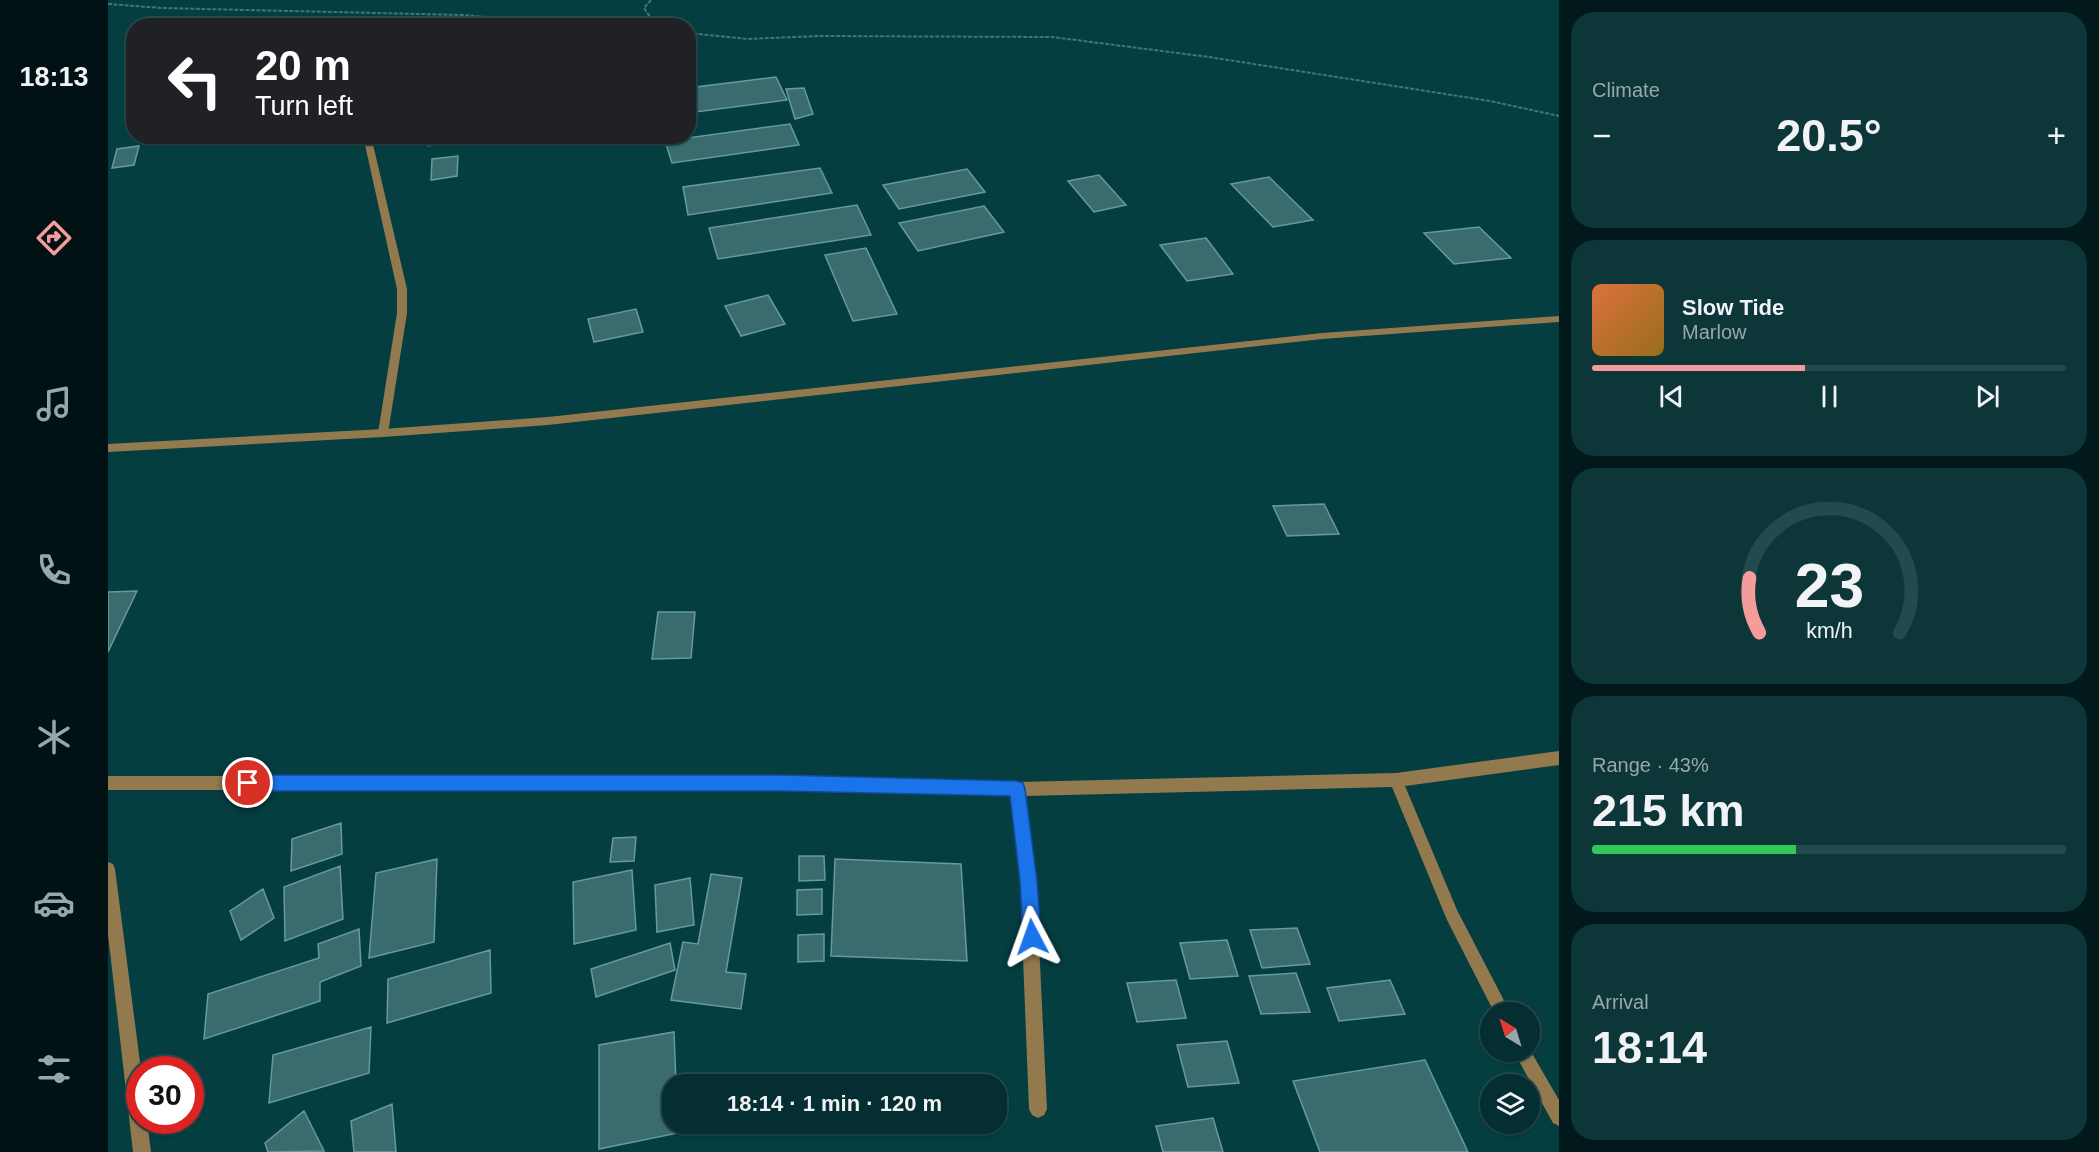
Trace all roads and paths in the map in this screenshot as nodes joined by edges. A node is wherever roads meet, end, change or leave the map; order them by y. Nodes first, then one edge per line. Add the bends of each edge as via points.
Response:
1 (651, 0) edge
2 (108, 4) edge
3 (498, 18) edge
4 (651, 18) edge
5 (696, 34) edge
6 (1559, 116) edge
7 (368, 144) edge
8 (1559, 319) edge
9 (383, 433) junction
10 (108, 448) edge
11 (1559, 758) edge
12 (1396, 780) junction
13 (108, 783) edge
14 (1017, 789) junction
15 (108, 869) edge
16 (1497, 1002) edge
17 (1528, 1062) edge
18 (1038, 1109) dead end
19 (1559, 1117) edge
20 (142, 1152) edge

1 - 4 path via 644,8
2 - 3 path
5 - 6 path via 748,39 1052,37 1209,57 1490,101
7 - 9 street via 402,289 402,312
8 - 9 street via 1322,336 548,421
9 - 10 street
11 - 12 street
12 - 14 street
12 - 16 street via 1452,915
13 - 14 street via 782,783
14 - 18 street via 1029,892
15 - 20 street
17 - 19 street

